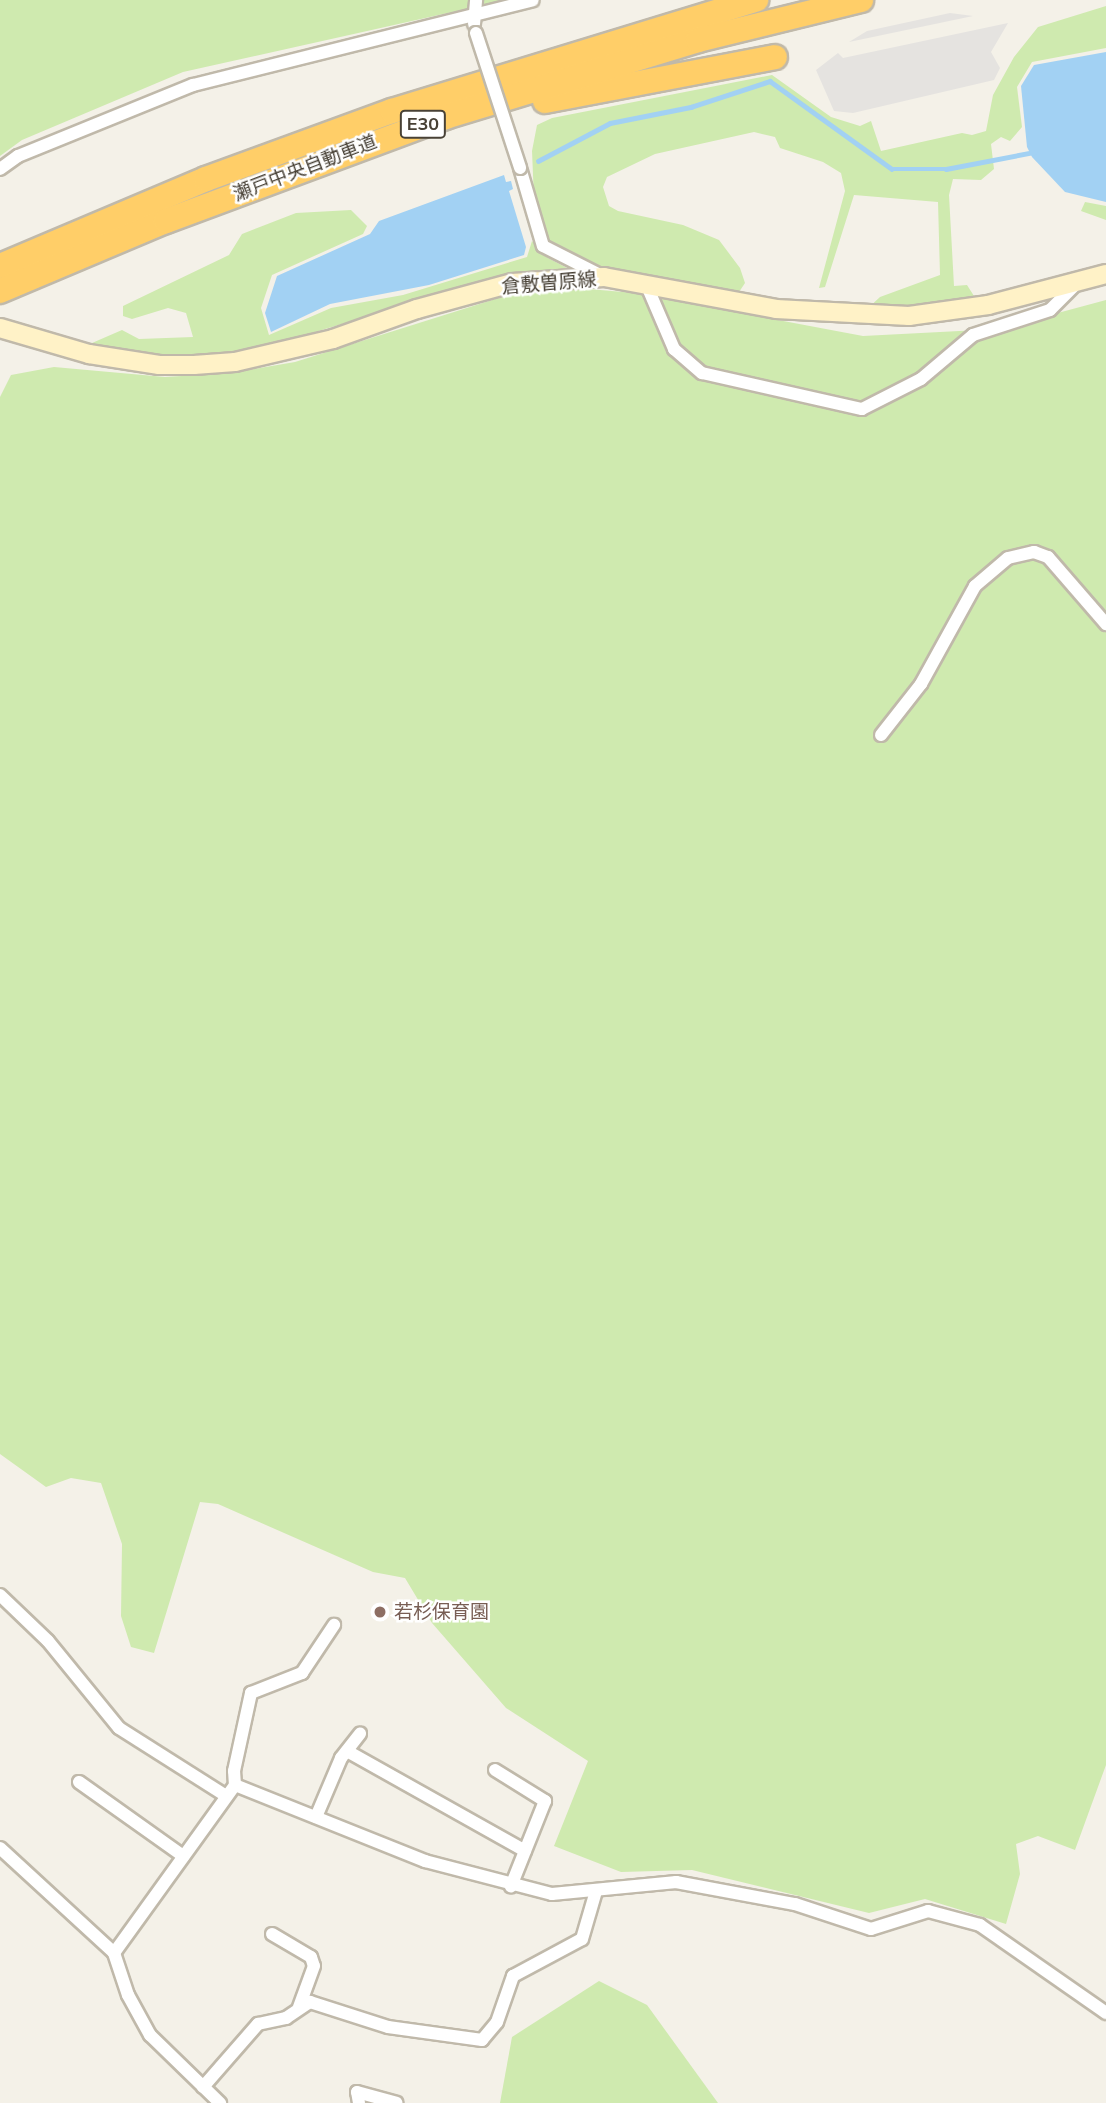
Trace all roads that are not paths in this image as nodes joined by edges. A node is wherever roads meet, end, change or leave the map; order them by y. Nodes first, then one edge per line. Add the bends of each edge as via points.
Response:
1 (476, 0) edge
2 (533, 0) edge
3 (756, 0) edge
4 (861, 0) edge
5 (472, 19) junction
6 (775, 57) dead end
7 (445, 117) junction
8 (0, 169) edge
9 (0, 266) edge
10 (1106, 274) edge
11 (604, 277) junction
12 (1079, 281) junction
13 (647, 286) junction
14 (0, 290) edge
15 (0, 328) edge
16 (1106, 624) edge
17 (880, 735) dead end
18 (0, 1595) edge
19 (334, 1625) dead end
20 (360, 1734) dead end
21 (347, 1751) junction
22 (495, 1770) dead end
23 (79, 1782) dead end
24 (235, 1785) junction
25 (226, 1796) junction
26 (316, 1817) junction
27 (0, 1848) edge
28 (525, 1851) junction
29 (183, 1856) junction
30 (512, 1886) junction
31 (596, 1891) junction
32 (272, 1934) dead end
33 (114, 1953) junction
34 (299, 2007) junction
35 (1106, 2013) edge
36 (203, 2087) junction
37 (220, 2103) edge
38 (359, 2103) edge
39 (397, 2103) edge

1 - 5 street
2 - 5 street
3 - 9 highway, 瀬戸中央自動車道 / E30 via 392,111 206,179
4 - 7 highway, 瀬戸中央自動車道 / E30 via 698,40
5 - 8 street via 192,85 18,156
5 - 11 street, bridge via 543,246
6 - 7 highway via 619,83 489,114
7 - 14 highway, 瀬戸中央自動車道 / E30 via 166,220
10 - 12 street, 倉敷曽原線
11 - 13 street, 倉敷曽原線
11 - 15 street, 倉敷曽原線 via 512,283 417,309 333,340 235,362 159,365
12 - 13 street, 倉敷曽原線 via 964,309 869,317 776,309
12 - 13 street via 1050,310 973,335 921,379 862,409 702,373 674,349
16 - 17 street via 1048,557 1034,552 1009,558 975,586 921,684
18 - 25 street via 48,1641 120,1728
19 - 24 street via 302,1673 251,1693
20 - 21 street
21 - 26 street
21 - 28 street
22 - 28 street via 545,1801
23 - 29 street
24 - 25 street
24 - 26 street
25 - 29 street
26 - 30 street via 425,1861
27 - 33 street
28 - 30 street
29 - 33 street
30 - 31 street via 552,1894
31 - 34 street via 582,1939 513,1976 497,2022 482,2040 388,2027 318,2001
31 - 35 street via 676,1882 722,1887 871,1929 928,1911 996,1933
32 - 34 street via 311,1956 314,1977
33 - 36 street via 128,1995 150,2035
34 - 36 street via 286,2018 258,2024
36 - 37 street
38 - 39 street via 358,2092

